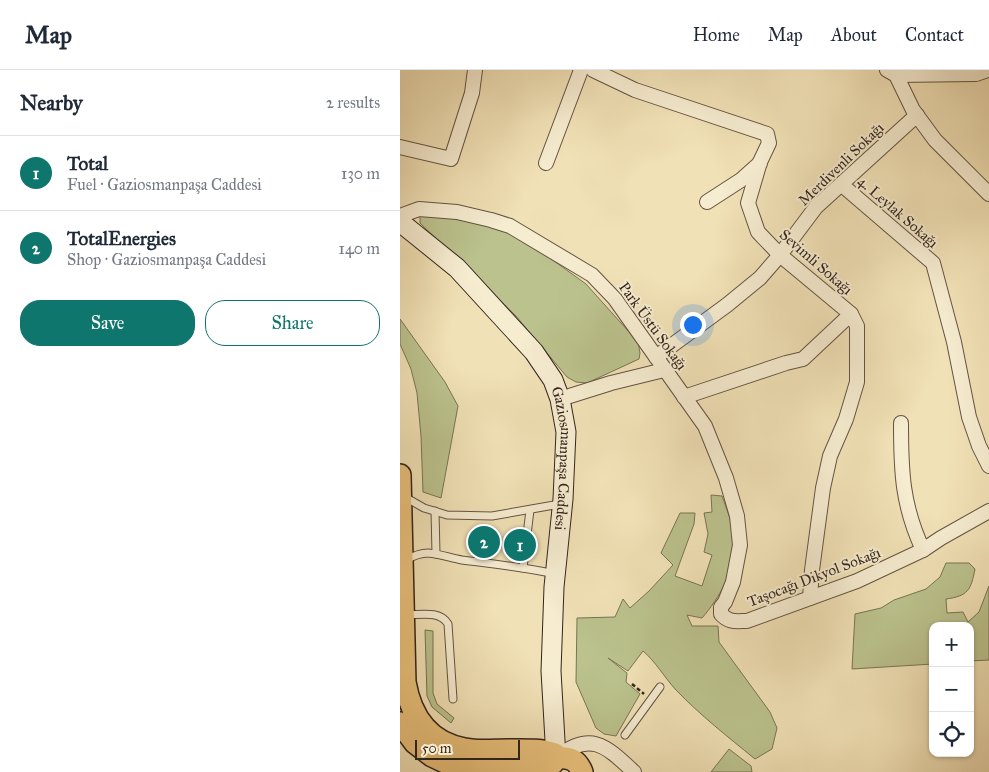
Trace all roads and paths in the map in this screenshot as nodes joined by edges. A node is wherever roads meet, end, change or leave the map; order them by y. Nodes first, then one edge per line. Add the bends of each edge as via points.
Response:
1 (475, 70) edge
2 (581, 70) edge
3 (593, 70) edge
4 (988, 70) edge
5 (891, 72) edge
6 (917, 115) junction
7 (400, 147) edge
8 (760, 162) junction
9 (546, 163) dead end
10 (842, 185) junction
11 (989, 194) edge
12 (707, 202) dead end
13 (400, 216) edge
14 (400, 222) edge
15 (780, 255) junction
16 (851, 314) junction
17 (656, 357) junction
18 (664, 370) junction
19 (684, 397) junction
20 (560, 399) junction
21 (900, 423) dead end
22 (989, 466) edge
23 (400, 475) edge
24 (400, 495) edge
25 (563, 504) junction
26 (530, 510) junction
27 (989, 510) edge
28 (435, 511) junction
29 (923, 550) junction
30 (436, 554) junction
31 (402, 562) junction
32 (524, 568) junction
33 (556, 574) junction
34 (810, 598) junction
35 (403, 616) junction
36 (632, 684) dead end
37 (660, 687) dead end
38 (454, 699) dead end
39 (651, 699) junction
40 (400, 723) edge
41 (625, 735) dead end
42 (558, 765) edge
43 (484, 770) edge
44 (582, 772) edge
45 (634, 772) edge

1 - 7 street via 472,93 451,159
2 - 9 street
3 - 8 street, Sevimli Sokağı via 635,90 767,134 769,143
4 - 5 street via 976,74
5 - 6 street
6 - 10 street, Merdivenli Sokağı
6 - 11 street via 935,140
8 - 12 street via 741,180
8 - 15 street, Sevimli Sokağı via 748,203 758,232
10 - 15 street, Merdivenli Sokağı via 816,207
10 - 22 street, 4. Leylak Sokağı via 933,264 954,342 969,417
13 - 17 street, Park Üstü Sokağı via 419,210 457,212 510,226 592,276 635,324
14 - 20 main road, Gaziosmanpaşa Caddesi via 457,268 534,352 553,380
15 - 16 street, Sevimli Sokağı
15 - 17 street, Merdivenli Sokağı via 760,278
16 - 19 street via 803,359
16 - 34 street, Sevimli Sokağı via 857,326 856,382 829,464
17 - 18 street, Park Üstü Sokağı
18 - 19 street, Park Üstü Sokağı
18 - 20 street via 611,382
19 - 34 street, Taşocağı Dikyol Sokağı via 705,426 716,450 739,527 738,555 721,614 726,620 747,621
20 - 25 main road, Gaziosmanpaşa Caddesi via 566,432
21 - 29 street via 906,502
23 - 24 main road
24 - 28 lane
24 - 31 main road
25 - 26 lane
25 - 33 main road, Gaziosmanpaşa Caddesi
26 - 28 lane via 492,516 447,515
26 - 32 lane
27 - 29 street, Taşocağı Dikyol Sokağı
28 - 30 lane
29 - 34 street, Taşocağı Dikyol Sokağı via 857,581
30 - 31 lane via 412,556
30 - 32 lane
31 - 35 main road
32 - 33 lane
33 - 42 main road, Gaziosmanpaşa Caddesi via 551,671
35 - 38 lane via 439,615 445,618
35 - 42 main road via 408,699 431,736 466,749 542,751 555,754
36 - 39 path
37 - 39 lane
39 - 41 lane
40 - 43 main road via 415,743 432,756 449,764
42 - 43 main road
42 - 44 main road via 568,758 580,766
42 - 45 street via 569,747 593,743 610,751

